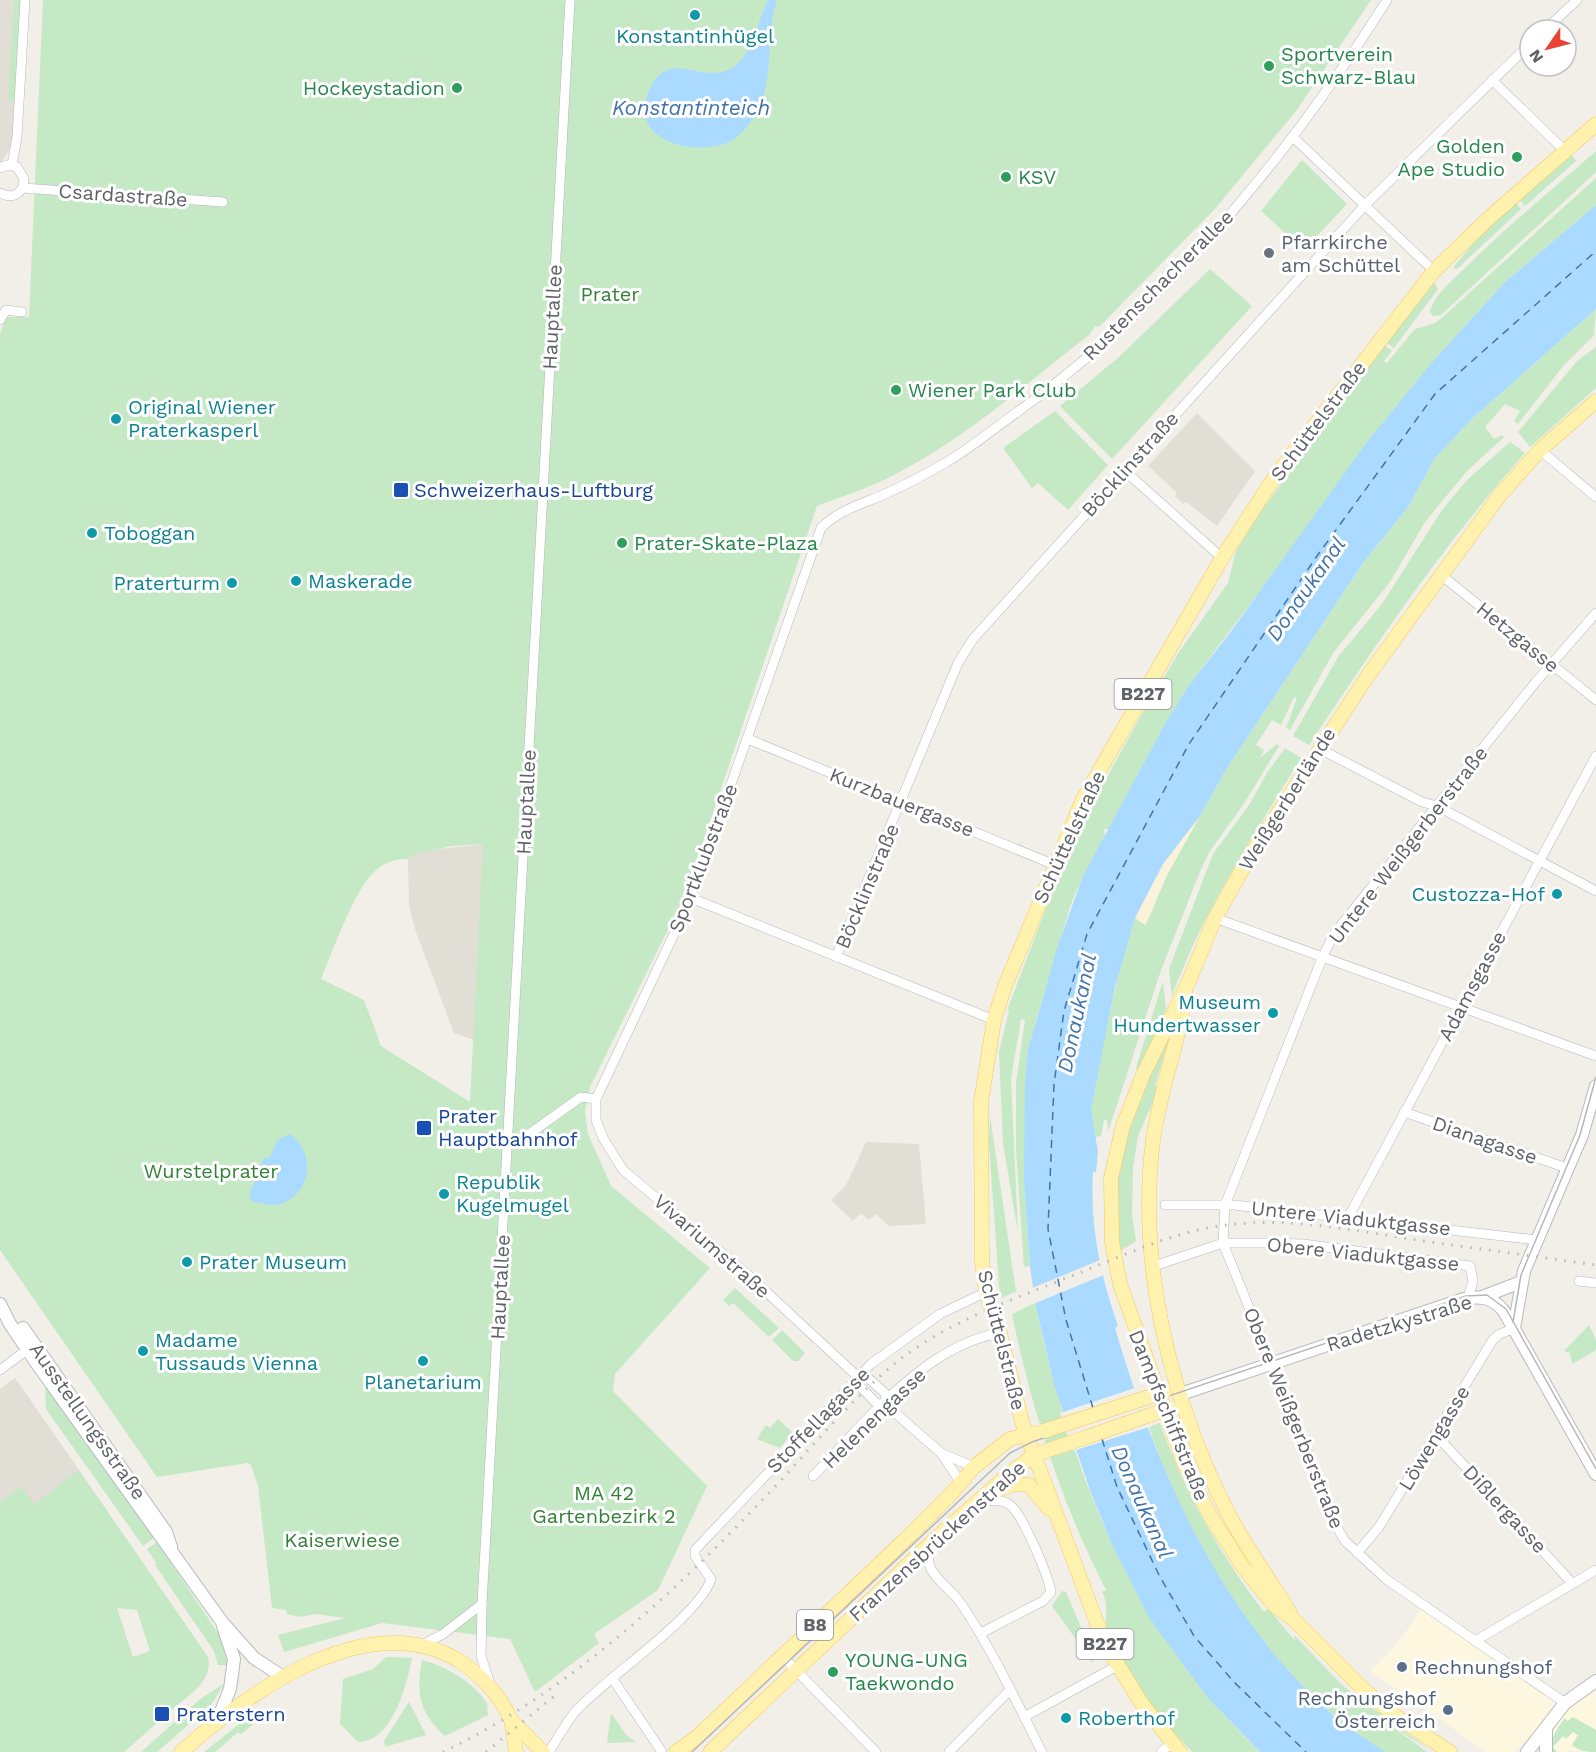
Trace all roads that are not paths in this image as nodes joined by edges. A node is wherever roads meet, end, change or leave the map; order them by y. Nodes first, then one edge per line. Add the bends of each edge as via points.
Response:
1 (25, 0) edge
2 (570, 0) edge
3 (1388, 0) edge
4 (1577, 0) edge
5 (1558, 18) edge
6 (1518, 55) edge
7 (1492, 80) junction
8 (1596, 124) edge
9 (1294, 138) junction
10 (1564, 151) junction
11 (12, 165) junction
12 (0, 168) edge
13 (23, 188) junction
14 (0, 194) edge
15 (223, 202) dead end
16 (1366, 204) junction
17 (1434, 272) junction
18 (22, 312) dead end
19 (0, 320) edge
20 (1596, 401) edge
21 (1540, 450) junction
22 (1124, 471) junction
23 (1596, 497) edge
24 (833, 516) joint
25 (1222, 558) junction
26 (1440, 574) junction
27 (1596, 613) edge
28 (1551, 665) junction
29 (1596, 700) edge
30 (748, 739) junction
31 (1318, 748) junction
32 (1596, 756) edge
33 (902, 802) junction
34 (1437, 806) junction
35 (1539, 861) junction
36 (1055, 865) junction
37 (1596, 891) edge
38 (691, 898) junction
39 (1215, 918) junction
40 (837, 957) junction
41 (1322, 958) junction
42 (1189, 981) junction
43 (1460, 1007) junction
44 (994, 1020) junction
45 (1596, 1056) edge
46 (1596, 1086) edge
47 (596, 1099) junction
48 (1404, 1112) junction
49 (507, 1145) junction
50 (1567, 1168) junction
51 (1165, 1205) dead end
52 (1225, 1205) junction
53 (1349, 1216) junction
54 (1538, 1240) junction
55 (1223, 1243) junction
56 (1115, 1264) joint
57 (1154, 1266) junction
58 (1579, 1281) dead end
59 (1521, 1282) junction
60 (1596, 1283) edge
61 (986, 1292) junction
62 (0, 1296) edge
63 (1481, 1297) junction
64 (1468, 1298) junction
65 (0, 1304) edge
66 (1514, 1328) junction
67 (1000, 1334) junction
68 (31, 1347) junction
69 (1272, 1364) junction
70 (0, 1370) edge
71 (858, 1377) junction
72 (1181, 1394) junction
73 (885, 1404) junction
74 (1026, 1434) junction
75 (1436, 1435) junction
76 (942, 1453) junction
77 (1034, 1455) junction
78 (974, 1467) junction
79 (1596, 1474) edge
80 (813, 1476) dead end
81 (961, 1483) junction
82 (981, 1498) junction
83 (1057, 1521) junction
84 (933, 1541) junction
85 (1355, 1550) junction
86 (1596, 1570) edge
87 (1573, 1584) junction
88 (482, 1604) junction
89 (1293, 1619) junction
90 (222, 1622) junction
91 (981, 1633) junction
92 (1475, 1641) junction
93 (422, 1645) junction
94 (782, 1656) junction
95 (1117, 1666) junction
96 (796, 1671) junction
97 (283, 1677) junction
98 (612, 1678) junction
99 (1596, 1681) edge
100 (492, 1689) junction
101 (1010, 1690) junction
102 (1565, 1703) junction
103 (1024, 1718) junction
104 (218, 1719) junction
105 (511, 1720) junction
106 (1545, 1731) junction
107 (1171, 1749) edge
108 (181, 1752) edge
109 (516, 1752) edge
110 (543, 1752) edge
111 (549, 1752) edge
112 (662, 1752) edge
113 (676, 1752) edge
114 (710, 1752) edge
115 (876, 1752) edge
116 (949, 1752) edge
117 (1042, 1752) edge
118 (1450, 1752) edge
119 (1527, 1752) edge
120 (1546, 1752) edge

1 - 11 street
2 - 49 street, Hauptallee
3 - 9 street, Rustenschacherallee
4 - 5 street
6 - 7 street, Böcklinstraße
7 - 10 street
7 - 16 street, Böcklinstraße
8 - 10 main road, Schüttelstraße / B227
9 - 16 street
9 - 24 street, Rustenschacherallee via 1217,230 1092,353 948,461 886,494
10 - 17 main road, Schüttelstraße / B227
11 - 12 street
11 - 13 street via 23,174
13 - 14 street, Csardastraße via 13,196
13 - 15 street, Csardastraße
16 - 17 street
16 - 22 street, Böcklinstraße
17 - 25 main road, Schüttelstraße / B227 via 1276,475
18 - 19 street via 6,310
20 - 21 main road, Weißgerberlände
21 - 23 street
21 - 26 main road, Weißgerberlände
22 - 25 street
22 - 33 street, Böcklinstraße via 973,639 958,663
24 - 30 street, Sportklubstraße via 813,548
25 - 36 main road, Schüttelstraße / B227 via 1083,799
26 - 28 street, Hetzgasse
26 - 31 main road, Weißgerberlände
27 - 28 street, Untere Weißgerberstraße
28 - 29 street, Hetzgasse
28 - 34 street, Untere Weißgerberstraße
30 - 33 street, Kurzbauergasse
30 - 38 street, Sportklubstraße
31 - 34 street
31 - 39 main road, Weißgerberlände
32 - 35 street, Adamsgasse
33 - 36 street, Kurzbauergasse
33 - 40 street, Böcklinstraße
34 - 35 street
34 - 41 street, Untere Weißgerberstraße via 1334,934
35 - 37 street
35 - 43 street, Adamsgasse
36 - 44 main road, Schüttelstraße / B227
38 - 40 street
38 - 47 street, Sportklubstraße
39 - 41 street
39 - 42 main road, Weißgerberlände
40 - 44 street
41 - 43 street
41 - 52 street, Untere Weißgerberstraße
42 - 56 main road, Weißgerberlände via 1139,1084 1116,1150 1110,1199
42 - 57 main road via 1182,1022 1159,1099 1153,1141 1149,1205
43 - 45 street
43 - 48 street, Adamsgasse
44 - 61 main road, Schüttelstraße / B227 via 981,1102 982,1262
46 - 50 street via 1582,1135
47 - 49 street via 581,1097 525,1137
47 - 71 street, Vivariumstraße via 596,1120 623,1170 747,1274
48 - 50 street, Dianagasse
48 - 53 street, Adamsgasse
49 - 88 street, Hauptallee
50 - 54 street
51 - 52 street, Untere Viaduktgasse
52 - 53 street, Untere Viaduktgasse
52 - 55 street, Obere Weißgerberstraße
53 - 54 street, Untere Viaduktgasse
54 - 59 street
55 - 57 street, Obere Viaduktgasse
55 - 64 street, Obere Viaduktgasse via 1303,1244 1470,1266 1473,1281
55 - 69 street, Obere Weißgerberstraße
56 - 89 main road, Dampfschiffstraße via 1147,1364 1196,1489 1243,1568 1274,1605
57 - 72 main road via 1166,1340
58 - 60 street
59 - 63 street
59 - 66 street
61 - 67 main road, Schüttelstraße / B227
61 - 71 street, Stoffellagasse via 940,1314
62 - 68 street, Ausstellungsstraße
63 - 64 street, Radetzkystraße
63 - 66 street, Radetzkystraße via 1499,1305
64 - 69 street, Radetzkystraße
65 - 68 street, Ausstellungsstraße
66 - 75 street, Löwengasse via 1492,1341
66 - 79 street, Radetzkystraße
67 - 73 street, Helenengasse via 979,1336 956,1347 923,1368
67 - 74 main road, Schüttelstraße / B227
68 - 70 street
68 - 90 street, Ausstellungsstraße via 166,1532 171,1548
69 - 72 street, Radetzkystraße
69 - 85 street, Obere Weißgerberstraße via 1339,1531
71 - 73 street, Vivariumstraße via 867,1377 886,1394
71 - 98 street, Stoffellagasse via 695,1550 711,1579 708,1590
72 - 74 main road, Franzensbrückenstraße / B8, bridge via 1164,1392
72 - 77 main road, B8, bridge via 1170,1408
72 - 89 main road via 1200,1452 1225,1506
73 - 76 street, Vivariumstraße
73 - 80 street, Helenengasse
74 - 77 main road, Schüttelstraße / B227
74 - 78 main road, Franzensbrückenstraße / B8 via 1004,1443
75 - 85 street, Löwengasse via 1379,1527
75 - 87 street, Dißlergasse
76 - 78 street, Vivariumstraße
76 - 81 street, Vivariumstraße
77 - 82 main road, Franzensbrückenstraße / B8
77 - 83 main road, B227
78 - 81 main road, Franzensbrückenstraße / B8
81 - 94 main road, Franzensbrückenstraße / B8
82 - 83 main road via 1015,1484 1029,1485
82 - 84 main road, Franzensbrückenstraße / B8
82 - 91 street via 997,1500 1015,1510 1048,1576 1051,1593
83 - 95 main road, B227
84 - 91 street via 926,1558 928,1567 955,1595
84 - 96 main road, Franzensbrückenstraße / B8
85 - 92 street, Obere Weißgerberstraße via 1386,1579
86 - 87 street
87 - 92 street
88 - 93 street
88 - 100 street, Hauptallee via 481,1656
89 - 118 main road, Dampfschiffstraße via 1363,1689
90 - 97 street, Ausstellungsstraße via 254,1658
90 - 104 street, Ausstellungsstraße via 234,1659 230,1689
91 - 101 street
92 - 102 street, Obere Weißgerberstraße
93 - 97 main road via 386,1643 357,1648
93 - 100 main road via 463,1664
94 - 96 street
94 - 113 main road, Franzensbrückenstraße / B8 via 696,1738
95 - 103 street
95 - 107 main road, B227
96 - 114 main road, Franzensbrückenstraße / B8
96 - 115 street
97 - 104 main road
98 - 111 street via 574,1714
98 - 112 street
99 - 102 street
100 - 105 main road
101 - 103 street
101 - 116 street
102 - 106 street
103 - 117 street
104 - 108 main road
105 - 109 main road
105 - 110 main road
106 - 119 street via 1539,1733
106 - 120 street

